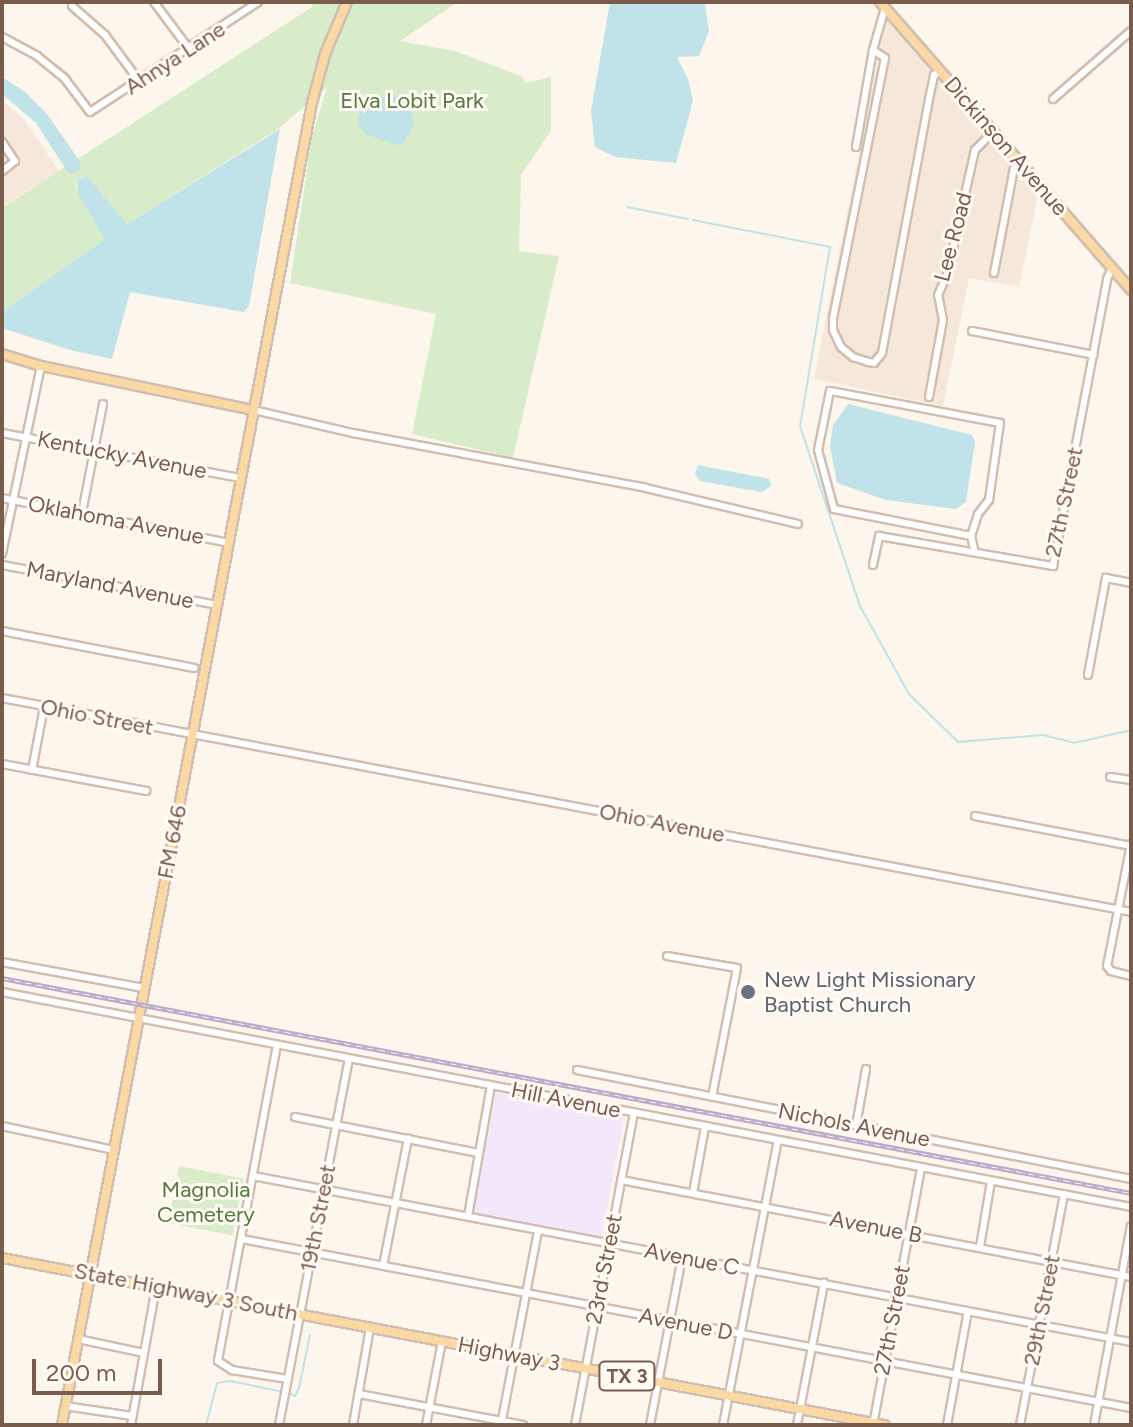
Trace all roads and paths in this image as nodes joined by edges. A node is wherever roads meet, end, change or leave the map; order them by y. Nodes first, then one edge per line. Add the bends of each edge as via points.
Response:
1 (154, 2) edge
2 (258, 2) edge
3 (347, 2) edge
4 (883, 5) edge
5 (72, 6) dead end
6 (1131, 31) edge
7 (3, 40) edge
8 (189, 49) junction
9 (873, 50) junction
10 (941, 71) junction
11 (139, 81) junction
12 (1053, 99) dead end
13 (993, 132) junction
14 (2, 142) edge
15 (856, 147) dead end
16 (1016, 158) junction
17 (2, 171) edge
18 (1112, 268) junction
19 (994, 273) dead end
20 (1131, 289) edge
21 (972, 331) dead end
22 (2, 354) edge
23 (1094, 355) junction
24 (41, 366) junction
25 (929, 397) dead end
26 (103, 404) dead end
27 (254, 410) junction
28 (2, 433) edge
29 (25, 437) junction
30 (94, 450) junction
31 (241, 478) junction
32 (2, 498) edge
33 (13, 500) junction
34 (82, 513) junction
35 (798, 524) dead end
36 (971, 536) junction
37 (229, 543) junction
38 (975, 553) junction
39 (2, 554) edge
40 (2, 565) edge
41 (873, 565) dead end
42 (1131, 583) edge
43 (218, 605) junction
44 (2, 631) edge
45 (194, 668) dead end
46 (1088, 675) dead end
47 (2, 698) edge
48 (44, 707) junction
49 (193, 735) junction
50 (2, 764) edge
51 (32, 770) junction
52 (1110, 777) dead end
53 (1131, 780) edge
54 (146, 791) dead end
55 (975, 816) dead end
56 (1131, 844) edge
57 (1118, 910) junction
58 (1131, 912) edge
59 (667, 956) dead end
60 (2, 962) edge
61 (1131, 976) edge
62 (144, 988) junction
63 (2, 992) edge
64 (138, 1019) junction
65 (277, 1045) junction
66 (349, 1059) junction
67 (866, 1069) dead end
68 (577, 1070) dead end
69 (491, 1086) junction
70 (712, 1097) junction
71 (634, 1113) junction
72 (295, 1117) dead end
73 (337, 1124) junction
74 (2, 1126) edge
75 (856, 1126) junction
76 (705, 1127) junction
77 (408, 1138) junction
78 (778, 1140) junction
79 (114, 1150) junction
80 (478, 1153) junction
81 (921, 1168) junction
82 (253, 1176) junction
83 (1131, 1179) edge
84 (621, 1180) junction
85 (991, 1181) junction
86 (324, 1188) junction
87 (693, 1193) junction
88 (1064, 1194) junction
89 (396, 1202) junction
90 (766, 1206) junction
91 (1131, 1207) edge
92 (468, 1216) junction
93 (1131, 1226) edge
94 (538, 1231) junction
95 (909, 1233) junction
96 (242, 1239) junction
97 (609, 1243) junction
98 (980, 1247) junction
99 (312, 1252) junction
100 (682, 1257) junction
101 (2, 1258) edge
102 (1051, 1261) junction
103 (383, 1266) junction
104 (753, 1270) junction
105 (91, 1274) junction
106 (1122, 1275) junction
107 (1131, 1277) edge
108 (824, 1283) junction
109 (156, 1287) junction
110 (526, 1293) junction
111 (897, 1297) junction
112 (228, 1301) junction
113 (597, 1306) junction
114 (968, 1311) junction
115 (299, 1313) junction
116 (670, 1321) junction
117 (1039, 1325) junction
118 (370, 1328) junction
119 (741, 1334) junction
120 (1110, 1338) junction
121 (78, 1339) junction
122 (442, 1341) junction
123 (1131, 1342) edge
124 (812, 1347) junction
125 (144, 1353) junction
126 (514, 1355) junction
127 (885, 1361) junction
128 (585, 1368) junction
129 (956, 1375) junction
130 (287, 1379) junction
131 (658, 1382) junction
132 (1027, 1388) junction
133 (359, 1394) junction
134 (729, 1395) junction
135 (1099, 1402) junction
136 (65, 1406) junction
137 (430, 1408) junction
138 (1131, 1408) edge
139 (800, 1409) junction
140 (132, 1416) junction
141 (501, 1423) edge
142 (873, 1424) edge
143 (62, 1425) edge
144 (131, 1425) edge
145 (279, 1425) edge
146 (353, 1425) edge
147 (426, 1425) edge
148 (523, 1425) edge
149 (575, 1425) edge
150 (650, 1425) edge
151 (723, 1425) edge
152 (797, 1425) edge
153 (884, 1425) edge
154 (947, 1425) edge
155 (1020, 1425) edge
156 (1094, 1425) edge

1 - 8 street
2 - 8 street, Ahnya Lane
3 - 27 main road, FM 646 via 312,103
4 - 9 street
4 - 10 main road, Dickinson Avenue
5 - 11 street via 105,35
6 - 12 street
7 - 11 street, Ahnya Lane via 37,56 65,79 90,112
8 - 11 street, Ahnya Lane
9 - 10 street via 885,58 833,319 837,342 868,362 874,363 882,353 933,78
9 - 15 street
10 - 13 main road, Dickinson Avenue
13 - 16 main road, Dickinson Avenue
13 - 25 street, Lee Road via 975,150 947,275 940,286 943,320
14 - 17 street via 15,161
16 - 18 main road, Dickinson Avenue
16 - 19 street
18 - 20 main road, Dickinson Avenue
18 - 23 street, 27th Street
21 - 23 street
22 - 24 main road
23 - 38 street, 27th Street via 1053,566
24 - 27 main road
24 - 29 street
26 - 30 street
27 - 31 main road, FM 646 / FM 646
27 - 35 street via 646,488
28 - 29 street, Kentucky Avenue
29 - 30 street, Kentucky Avenue
29 - 33 street
30 - 31 street, Kentucky Avenue
30 - 34 street
31 - 37 main road, FM 646 / FM 646
32 - 33 street, Oklahoma Avenue
33 - 34 street, Oklahoma Avenue
33 - 39 street
34 - 37 street, Oklahoma Avenue
36 - 36 street via 834,509 818,450 830,391 1000,423 989,500
36 - 38 street
37 - 43 main road, FM 646 / FM 646
38 - 41 street, 27th Street via 879,536
40 - 43 street, Maryland Avenue
42 - 46 street via 1106,578
43 - 49 main road, FM 646 / FM 646
44 - 45 street
47 - 48 street, Ohio Street
48 - 49 street, Ohio Street
48 - 51 street
49 - 57 street, Ohio Avenue
49 - 62 main road, FM 646 / FM 646
50 - 51 street
51 - 54 street
52 - 53 street
55 - 56 street
56 - 57 street
57 - 58 street, Ohio Avenue
57 - 61 street via 1107,966
59 - 70 street via 737,968
60 - 62 street
62 - 64 main road, FM 646 / FM 646
63 - 64 street, Hill Avenue
64 - 65 street, Hill Avenue
64 - 79 main road, FM 646 / FM 646
65 - 66 street, Hill Avenue
65 - 82 street via 269,1111
66 - 69 street, Hill Avenue
66 - 73 street, 19th Street
67 - 75 street
68 - 70 street, Nichols Avenue
69 - 71 street, Hill Avenue
69 - 80 street
70 - 75 street, Nichols Avenue
71 - 76 street, Hill Avenue
71 - 84 street, 23rd Street
72 - 73 street
73 - 77 street
73 - 86 street, 19th Street
74 - 79 street
75 - 83 street, Nichols Avenue
76 - 78 street, Hill Avenue
76 - 87 street
77 - 80 street
77 - 89 street
78 - 81 street, Hill Avenue
78 - 90 street
79 - 105 main road, FM 646 / FM 646
80 - 92 street
81 - 85 street, Hill Avenue
81 - 95 street, 27th Street
82 - 86 street, Avenue C
82 - 96 street
84 - 87 street, Avenue B
84 - 97 street, 23rd Street
85 - 88 street, Hill Avenue
85 - 98 street
86 - 89 street, Avenue C
86 - 99 street, 19th Street
87 - 90 street, Avenue B
88 - 91 street, Hill Avenue
88 - 102 street, 29th Street
89 - 92 street, Avenue C
89 - 103 street
90 - 95 street, Avenue B
90 - 104 street
92 - 94 street, Avenue C
93 - 106 street
94 - 97 street, Avenue C
94 - 110 street
95 - 98 street, Avenue B
95 - 111 street, 27th Street
96 - 99 street, Avenue D
96 - 112 street
97 - 100 street, Avenue C
97 - 113 street, 23rd Street
98 - 102 street, Avenue B
99 - 103 street, Avenue D
99 - 115 street, 19th Street
100 - 104 street, Avenue C
100 - 116 street
101 - 105 main road, State Highway 3 South / TX 3
102 - 106 street, Avenue B
102 - 117 street, 29th Street
103 - 110 street, Avenue D
104 - 108 street, Avenue C
104 - 119 street
105 - 109 main road, State Highway 3 South / TX 3
105 - 121 main road, FM 646
106 - 107 street, Avenue B
106 - 120 street
108 - 111 street, Avenue C
108 - 124 street
109 - 112 main road, State Highway 3 South / TX 3
109 - 125 street
110 - 113 street, Avenue D
110 - 126 street
111 - 114 street, Avenue C
111 - 127 street, 27th Street
112 - 115 main road, State Highway 3 South / TX 3
112 - 130 street via 218,1356 221,1366
113 - 116 street, Avenue D
113 - 128 street, 23rd Street
114 - 117 street, Avenue C
114 - 129 street
115 - 118 main road, State Highway 3 South / TX 3
115 - 130 street, 19th Street
116 - 119 street, Avenue D
116 - 131 street
117 - 120 street, Avenue C
117 - 132 street, 29th Street
118 - 122 main road, Highway 3 / TX 3
118 - 133 street
119 - 124 street, Avenue D
119 - 134 street
120 - 123 street, Avenue C
120 - 135 street
121 - 125 street
121 - 136 main road, FM 646
122 - 126 main road, Highway 3 / TX 3
122 - 137 street
124 - 127 street, Avenue D
124 - 139 street
125 - 140 street
126 - 128 main road, Highway 3 / TX 3
126 - 141 street
127 - 129 street, Avenue D
127 - 142 street, 27th Street
128 - 131 main road, Highway 3 / TX 3
128 - 149 street, 23rd Street
129 - 132 street, Avenue D
129 - 154 street
130 - 145 street, 19th Street
131 - 134 main road, Highway 3 / TX 3
131 - 150 street
132 - 135 street, Avenue D
132 - 155 street, 29th Street
133 - 137 street
133 - 146 street
134 - 139 main road, Highway 3 / TX 3
134 - 151 street
135 - 138 street, Avenue D
135 - 156 street
136 - 140 street
136 - 143 main road, FM 646
137 - 141 street
137 - 147 street
139 - 142 main road, Highway 3 / TX 3
139 - 152 street
140 - 144 street
141 - 148 street
142 - 153 main road, Highway 3 / TX 3

